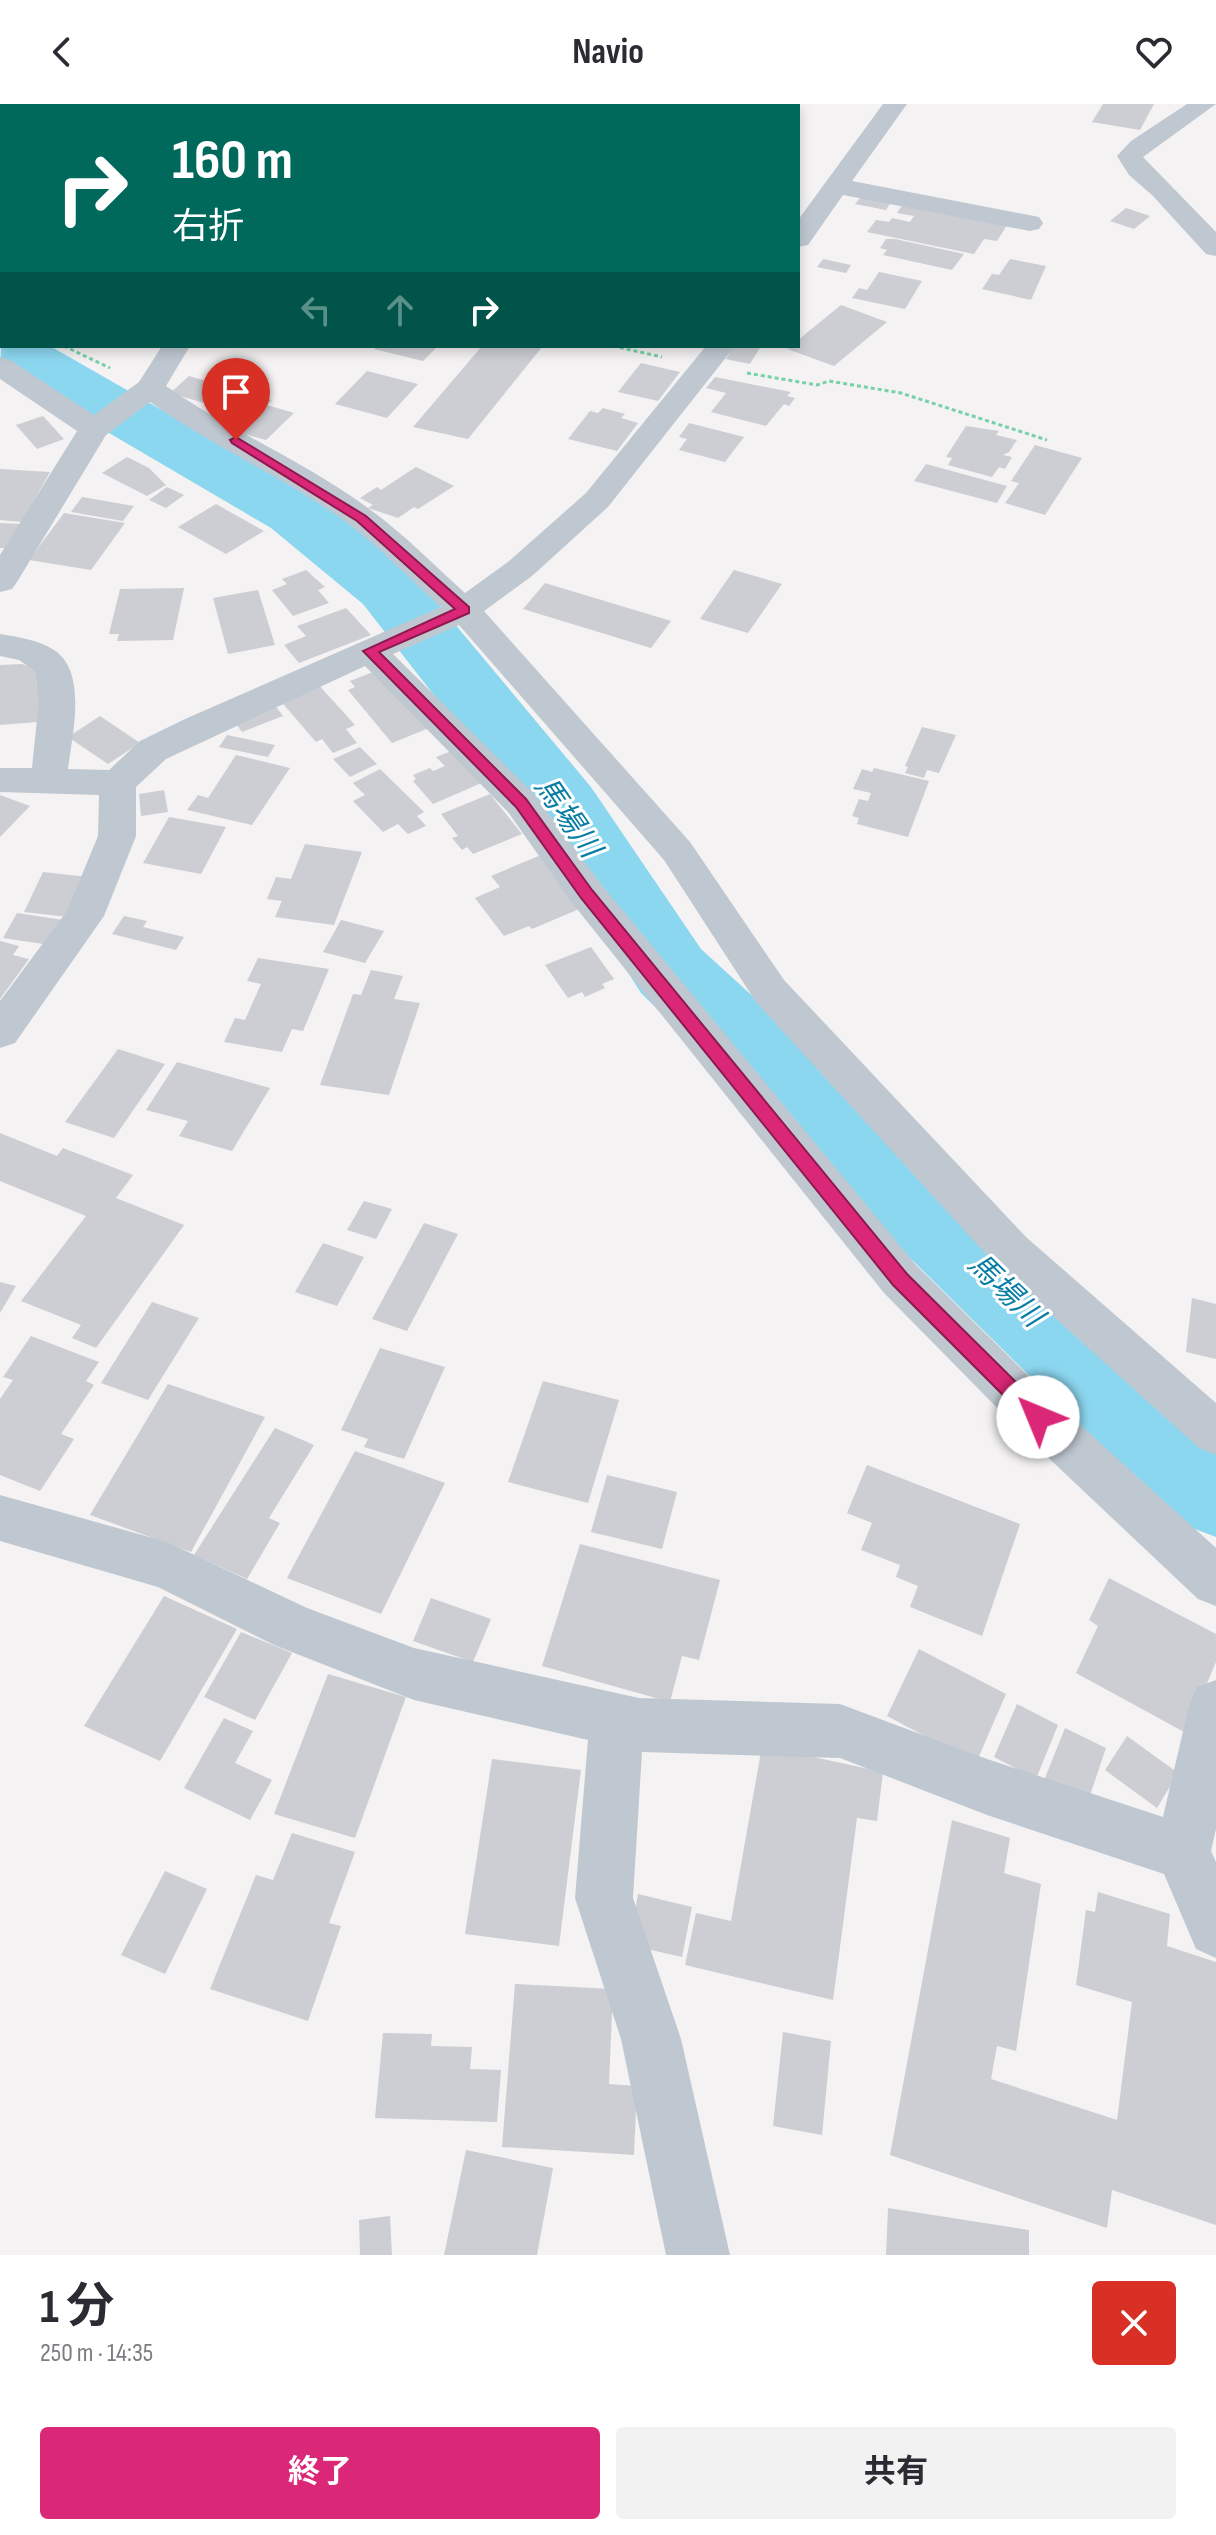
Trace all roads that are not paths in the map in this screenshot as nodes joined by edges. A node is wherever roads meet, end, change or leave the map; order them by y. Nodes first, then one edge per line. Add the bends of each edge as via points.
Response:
1 (895, 104) edge
2 (1204, 104) edge
3 (836, 186) junction
4 (1030, 223) dead end
5 (800, 236) edge
6 (1216, 248) edge
7 (175, 348) edge
8 (714, 356) edge
9 (0, 366) edge
10 (145, 391) junction
11 (94, 429) junction
12 (0, 582) edge
13 (464, 610) junction
14 (0, 645) edge
15 (370, 651) junction
16 (0, 780) edge
17 (49, 780) junction
18 (118, 783) junction
19 (0, 1032) edge
20 (1216, 1433) edge
21 (0, 1518) edge
22 (1216, 1582) edge
23 (1216, 1706) edge
24 (617, 1720) junction
25 (1183, 1852) junction
26 (1216, 1929) edge
27 (698, 2255) edge

1 - 3 street
2 - 6 street via 1130,156
3 - 4 street
3 - 5 street
7 - 10 street
8 - 13 street via 597,500 520,569
9 - 11 street
10 - 11 street
10 - 13 street via 361,518
11 - 12 street
13 - 15 street
13 - 20 street via 677,851 770,991 1010,1250
14 - 17 street via 49,663 55,675
15 - 18 street via 153,750
15 - 22 street via 521,803 587,894 900,1279 1038,1417
16 - 17 street
17 - 18 street
18 - 19 street via 117,836 84,916
21 - 24 street via 167,1566 292,1627 414,1674
23 - 25 street
24 - 25 street via 840,1731
24 - 27 street via 604,1898 651,2039
25 - 26 street

